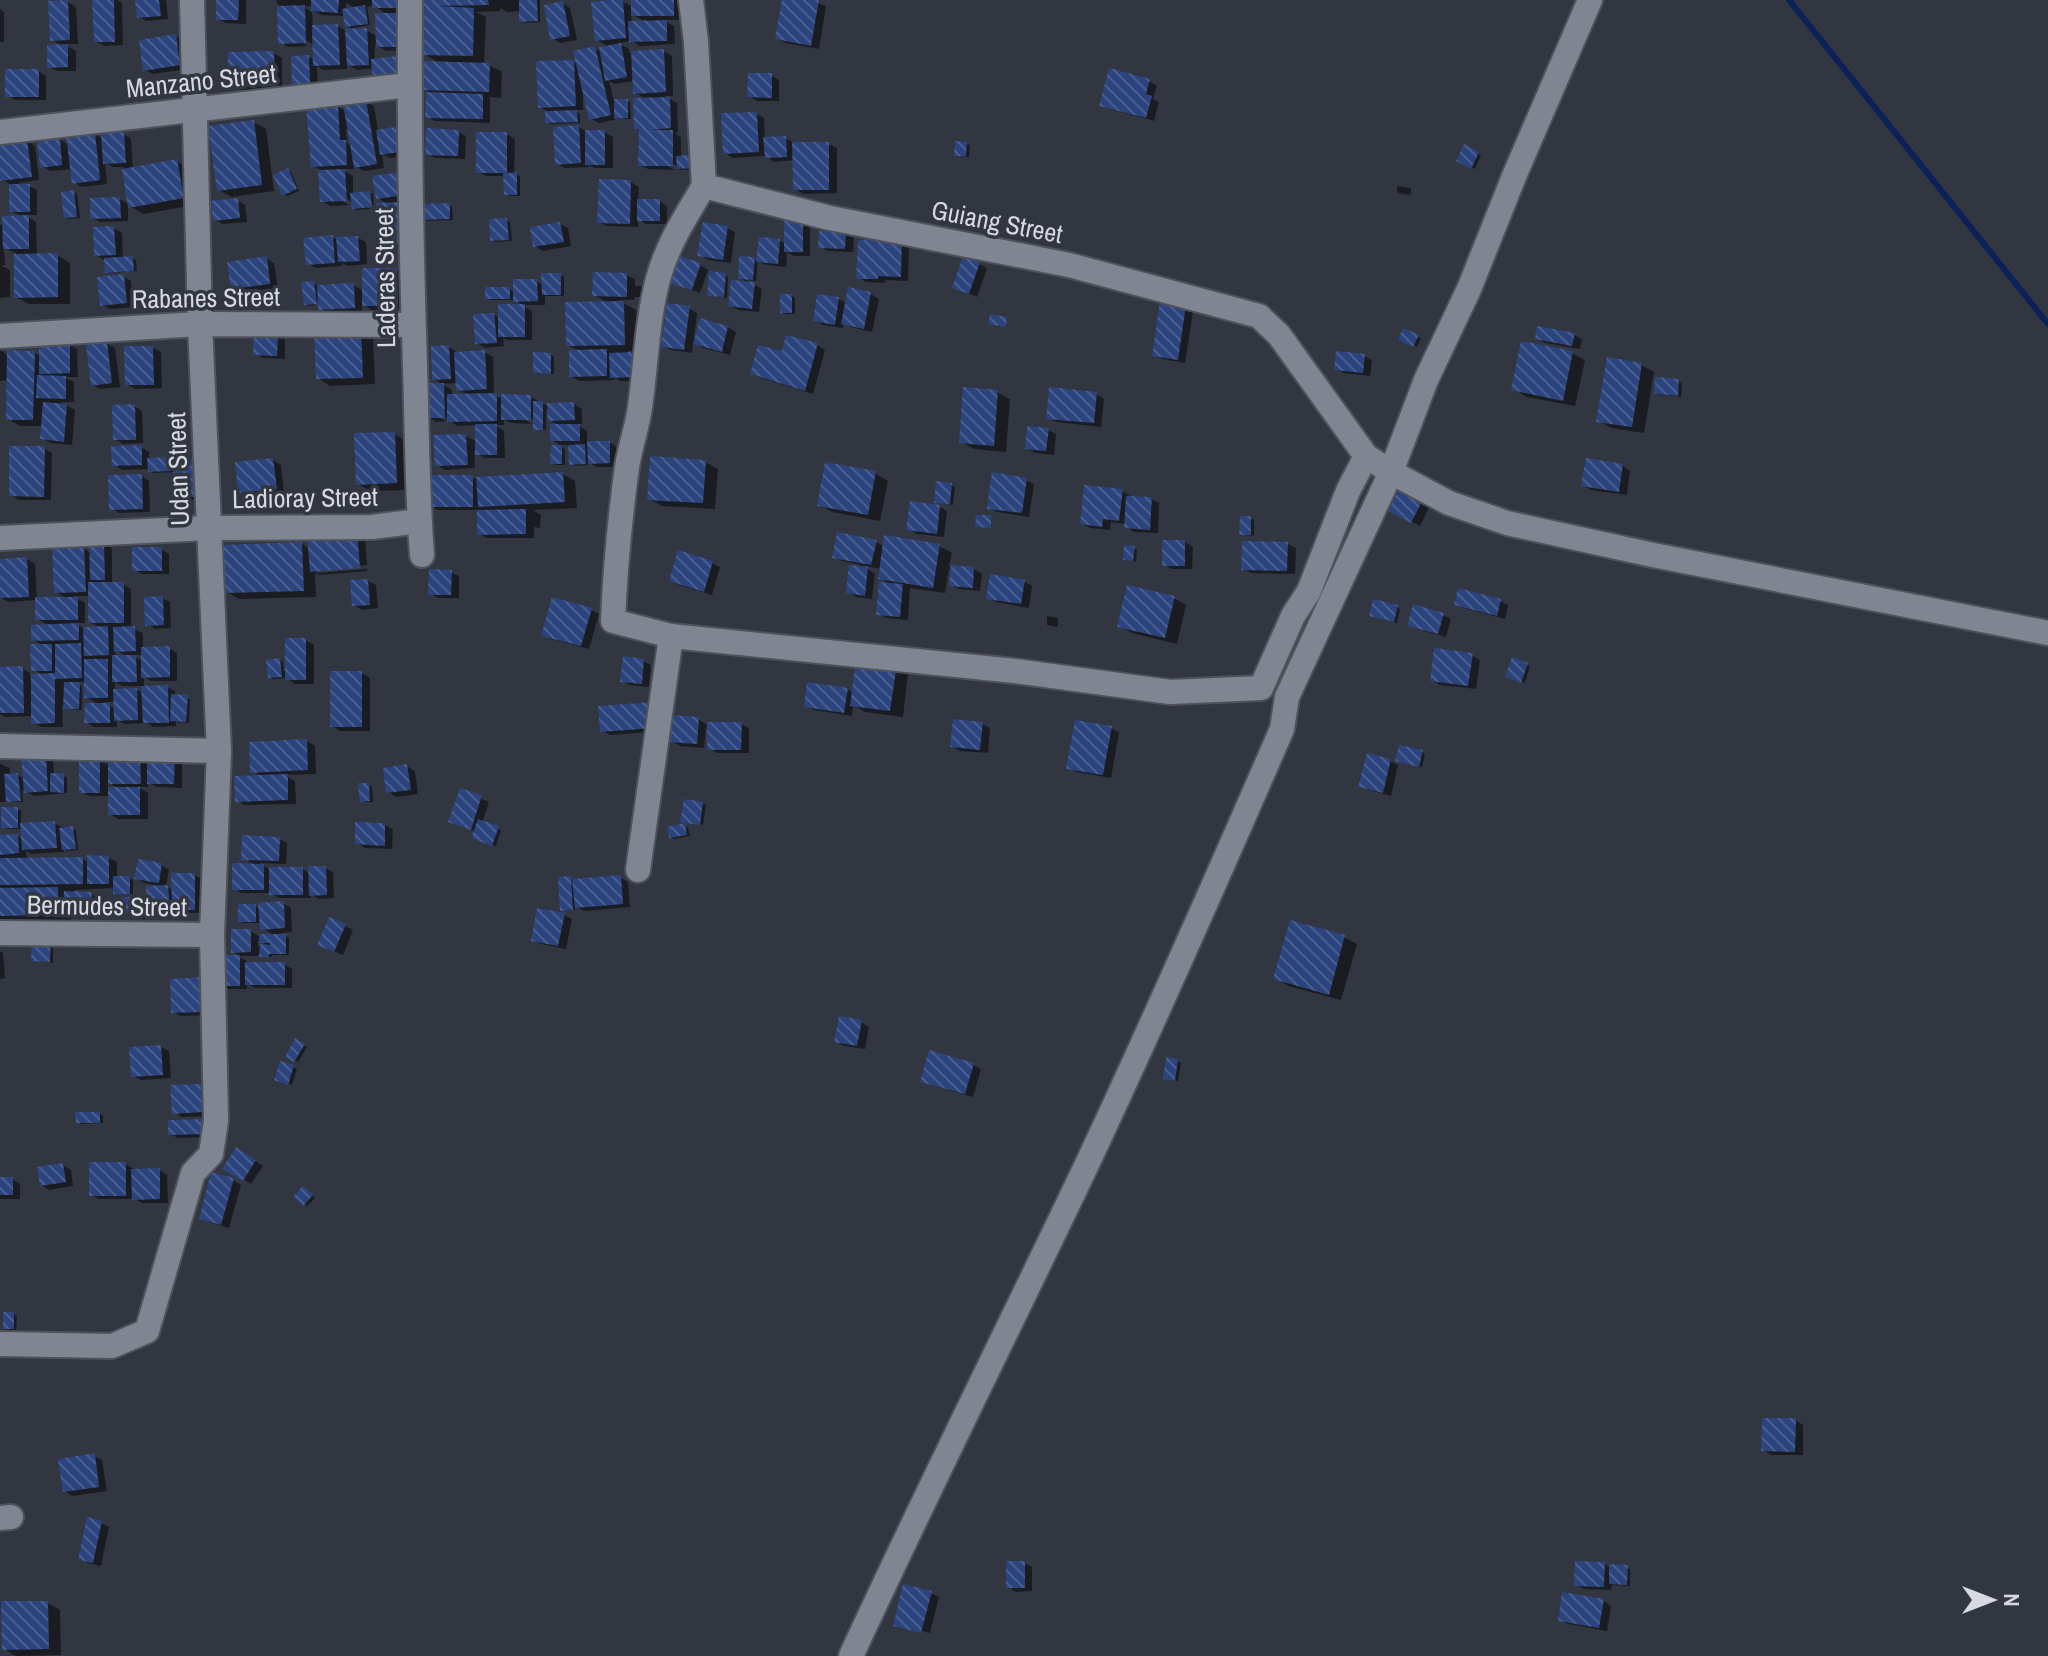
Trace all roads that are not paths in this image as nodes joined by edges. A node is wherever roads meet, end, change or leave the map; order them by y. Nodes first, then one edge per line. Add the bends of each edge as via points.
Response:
1 (192, 0) edge
2 (410, 0) edge
3 (691, 0) edge
4 (1590, 0) edge
5 (409, 85) junction
6 (194, 110) junction
7 (0, 132) edge
8 (704, 186) junction
9 (200, 324) junction
10 (413, 325) junction
11 (0, 336) edge
12 (1366, 456) junction
13 (1391, 472) junction
14 (419, 521) junction
15 (208, 528) junction
16 (0, 538) edge
17 (422, 555) dead end
18 (2048, 633) edge
19 (671, 636) junction
20 (1261, 688) junction
21 (1287, 697) junction
22 (0, 746) edge
23 (219, 751) junction
24 (638, 870) dead end
25 (0, 933) edge
26 (212, 935) junction
27 (0, 1344) edge
28 (851, 1656) edge

1 - 6 street, Udan Street
2 - 5 street, Laderas Street
3 - 8 street
4 - 13 street
5 - 6 street, Manzano Street
5 - 10 street, Laderas Street
6 - 7 street, Manzano Street
6 - 9 street, Udan Street
8 - 12 street, Guiang Street via 830,218 1069,265 1259,316 1279,335
8 - 19 street via 677,230 656,288 615,574 613,621
9 - 10 street, Rabanes Street
9 - 11 street, Rabanes Street
9 - 15 street, Udan Street
10 - 14 street, Laderas Street
12 - 13 street, Guiang Street
12 - 20 street
13 - 18 street, Guiang Street via 1449,503 1507,523
13 - 21 street
14 - 15 street, Ladioray Street via 372,527
14 - 17 street, Laderas Street
15 - 16 street, Ladioray Street
15 - 23 street, Udan Street
19 - 20 street via 1170,692
19 - 24 street
20 - 21 street
21 - 28 street via 1282,729 1188,946
22 - 23 street
23 - 26 street, Udan Street
25 - 26 street, Bermudes Street
26 - 27 street, Udan Street via 216,1121 211,1154 193,1173 147,1331 112,1346

